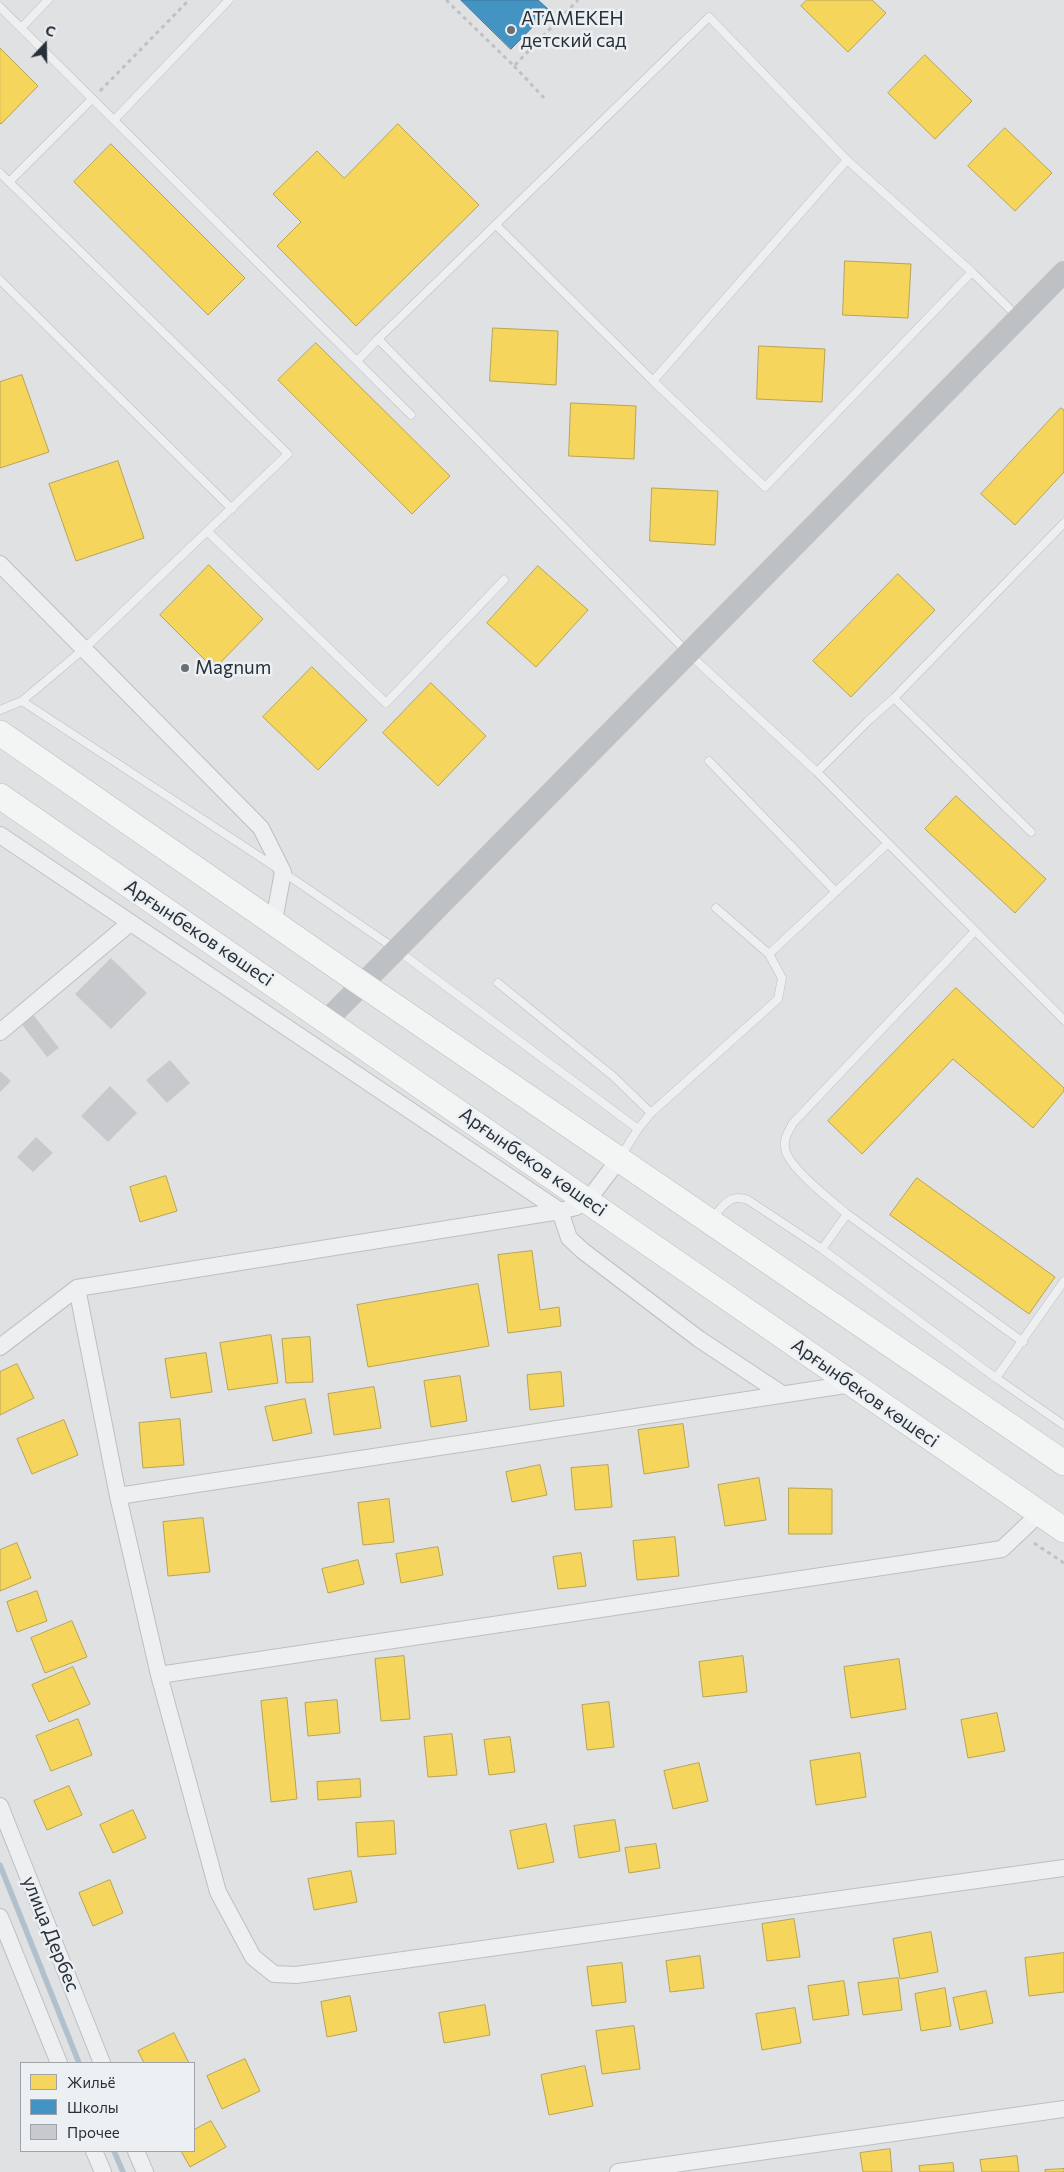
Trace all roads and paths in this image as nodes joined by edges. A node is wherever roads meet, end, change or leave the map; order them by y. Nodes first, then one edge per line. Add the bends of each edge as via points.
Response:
1 (48, 0) edge
2 (189, 0) edge
3 (229, 0) edge
4 (446, 0) edge
5 (578, 0) edge
6 (0, 7) edge
7 (21, 28) junction
8 (514, 66) junction
9 (92, 99) junction
10 (546, 100) dead end
11 (114, 120) junction
12 (847, 160) junction
13 (0, 173) edge
14 (9, 182) junction
15 (497, 226) junction
16 (972, 272) junction
17 (1063, 274) edge
18 (0, 280) edge
19 (1018, 318) junction
20 (378, 339) junction
21 (357, 361) junction
22 (653, 381) junction
23 (411, 415) dead end
24 (232, 509) junction
25 (1064, 523) edge
26 (208, 532) junction
27 (0, 564) edge
28 (504, 580) dead end
29 (85, 648) junction
30 (689, 654) junction
31 (894, 698) junction
32 (22, 701) junction
33 (0, 710) edge
34 (0, 733) edge
35 (709, 761) dead end
36 (817, 772) junction
37 (0, 796) edge
38 (1031, 832) dead end
39 (0, 835) edge
40 (887, 844) junction
41 (283, 872) junction
42 (836, 892) junction
43 (716, 908) dead end
44 (274, 921) junction
45 (130, 923) junction
46 (975, 931) junction
47 (397, 950) junction
48 (769, 954) junction
49 (498, 983) dead end
50 (362, 984) junction
51 (327, 1020) junction
52 (1064, 1020) edge
53 (0, 1032) edge
54 (652, 1113) junction
55 (638, 1129) junction
56 (620, 1158) junction
57 (588, 1200) junction
58 (560, 1212) junction
59 (846, 1214) junction
60 (710, 1220) junction
61 (822, 1249) junction
62 (1064, 1281) edge
63 (76, 1288) junction
64 (1023, 1342) junction
65 (0, 1347) edge
66 (996, 1378) junction
67 (852, 1384) junction
68 (782, 1394) junction
69 (1064, 1424) edge
70 (1064, 1463) edge
71 (118, 1496) junction
72 (1040, 1513) junction
73 (1064, 1530) edge
74 (1019, 1533) junction
75 (1064, 1564) edge
76 (160, 1675) junction
77 (0, 1806) edge
78 (1064, 1868) edge
79 (0, 1917) edge
80 (59, 2062) edge
81 (102, 2062) edge
82 (1064, 2109) edge
83 (94, 2152) edge
84 (136, 2152) edge
85 (103, 2172) edge
86 (145, 2172) edge
87 (618, 2172) edge

1 - 7 lane
2 - 9 path
3 - 11 lane
4 - 8 path
5 - 8 path
6 - 7 lane
7 - 9 lane
8 - 10 path
9 - 11 lane
9 - 14 lane
11 - 21 lane
12 - 15 lane via 709,17
12 - 16 lane
12 - 22 lane
13 - 14 lane
14 - 24 lane via 288,454
15 - 20 lane
15 - 22 lane
16 - 19 lane
16 - 22 lane via 765,487
17 - 19 street
18 - 24 lane
19 - 30 street
20 - 21 lane
20 - 30 lane
21 - 23 lane
24 - 26 lane
25 - 31 lane
26 - 28 lane via 386,704
26 - 29 lane
27 - 29 street
29 - 32 lane
29 - 41 street via 261,828
30 - 36 lane
30 - 47 street
31 - 36 lane
31 - 38 lane
32 - 33 lane
32 - 41 lane
34 - 44 main road
35 - 42 lane
36 - 40 lane
37 - 51 main road, Арғынбеков көшесі
39 - 45 street
40 - 42 lane
40 - 46 lane
41 - 44 street
41 - 47 lane
42 - 48 lane
43 - 48 lane
44 - 50 main road
45 - 53 street
45 - 58 street
46 - 52 lane
46 - 59 lane via 793,1123 785,1138 785,1152 793,1164
47 - 50 street
47 - 55 lane
48 - 54 lane via 782,978 778,999
49 - 54 lane via 614,1077
50 - 51 street
50 - 56 main road
51 - 57 main road, Арғынбеков көшесі
54 - 55 lane
55 - 56 lane
56 - 57 street
56 - 60 main road
57 - 58 street
57 - 67 main road, Арғынбеков көшесі
58 - 63 street
58 - 68 street via 569,1238 583,1251 699,1339
59 - 61 lane
59 - 64 lane
60 - 61 lane via 732,1198 740,1197
60 - 70 main road
61 - 66 lane
62 - 64 lane
63 - 65 street
63 - 71 street
64 - 66 lane
66 - 69 lane
67 - 68 street
67 - 72 main road, Арғынбеков көшесі
68 - 71 street
71 - 76 street
72 - 73 main road, Арғынбеков көшесі
72 - 74 street
74 - 75 path
74 - 76 street via 1002,1550
76 - 78 street via 218,1892 253,1957 274,1974 296,1975
77 - 81 street, улица Дербес
79 - 80 street
82 - 87 street
83 - 85 street
84 - 86 street

